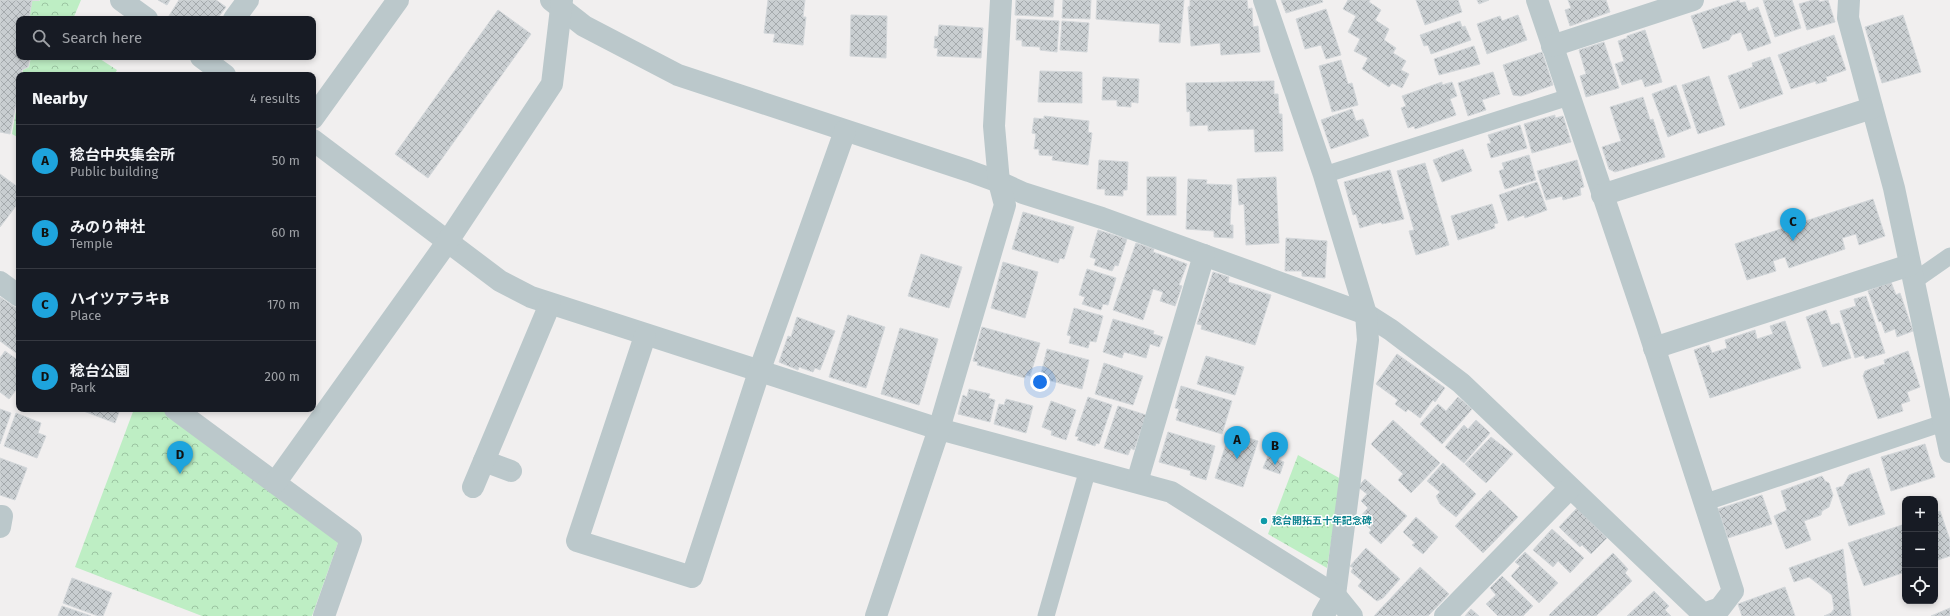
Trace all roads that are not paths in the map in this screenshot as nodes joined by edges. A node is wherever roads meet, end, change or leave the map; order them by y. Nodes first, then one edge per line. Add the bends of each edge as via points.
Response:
1 (121, 0) edge
2 (248, 0) edge
3 (398, 0) edge
4 (1001, 0) edge
5 (1264, 0) edge
6 (1537, 0) edge
7 (1693, 0) edge
8 (1848, 0) edge
9 (558, 2) edge
10 (143, 16) edge
11 (236, 16) edge
12 (1552, 46) junction
13 (206, 60) edge
14 (221, 72) edge
15 (1569, 97) junction
16 (1872, 108) junction
17 (316, 114) edge
18 (845, 132) junction
19 (316, 142) edge
20 (1324, 176) junction
21 (1000, 182) junction
22 (1602, 195) junction
23 (448, 241) junction
24 (1204, 255) junction
25 (1950, 256) edge
26 (1912, 273) junction
27 (0, 282) edge
28 (16, 294) edge
29 (550, 304) junction
30 (1366, 314) junction
31 (645, 336) junction
32 (1654, 348) junction
33 (760, 372) junction
34 (179, 412) edge
35 (1943, 423) junction
36 (939, 429) junction
37 (1950, 452) edge
38 (484, 461) junction
39 (1088, 469) junction
40 (511, 472) dead end
41 (1137, 482) junction
42 (275, 483) junction
43 (472, 487) dead end
44 (1570, 488) junction
45 (1703, 503) junction
46 (0, 516) edge
47 (0, 527) edge
48 (1335, 595) junction
49 (324, 616) edge
50 (876, 616) edge
51 (1046, 616) edge
52 (1322, 616) edge
53 (1352, 616) edge
54 (1445, 616) edge

1 - 10 street
2 - 11 street
3 - 17 street
4 - 21 street via 994,126
5 - 20 street
6 - 12 street
7 - 12 street
8 - 16 street via 1848,18
9 - 18 street via 584,26 678,75
9 - 23 street via 552,84
12 - 15 street
13 - 14 street
15 - 20 lane
15 - 22 street
16 - 22 street
16 - 26 street via 1894,188
18 - 21 street
18 - 33 street
19 - 23 street
20 - 30 street
21 - 24 street via 1023,193
21 - 36 street via 1005,205
22 - 32 street
23 - 29 street via 500,281
23 - 42 street
24 - 30 street
24 - 41 street
25 - 26 lane
26 - 32 street
26 - 35 street
27 - 28 street
29 - 31 street
29 - 38 street
30 - 44 street via 1461,383
30 - 48 street via 1368,340
31 - 33 street
31 - 33 street via 577,541 692,577
32 - 45 street
33 - 36 street
34 - 42 street
35 - 37 street
35 - 45 lane
36 - 39 street
36 - 50 street
38 - 40 street
38 - 43 street
39 - 41 street
39 - 51 lane
41 - 48 street via 1171,492
42 - 49 street via 352,538
44 - 45 street via 1703,614 1720,608 1733,591
44 - 54 street
46 - 47 street
48 - 52 street
48 - 53 street

